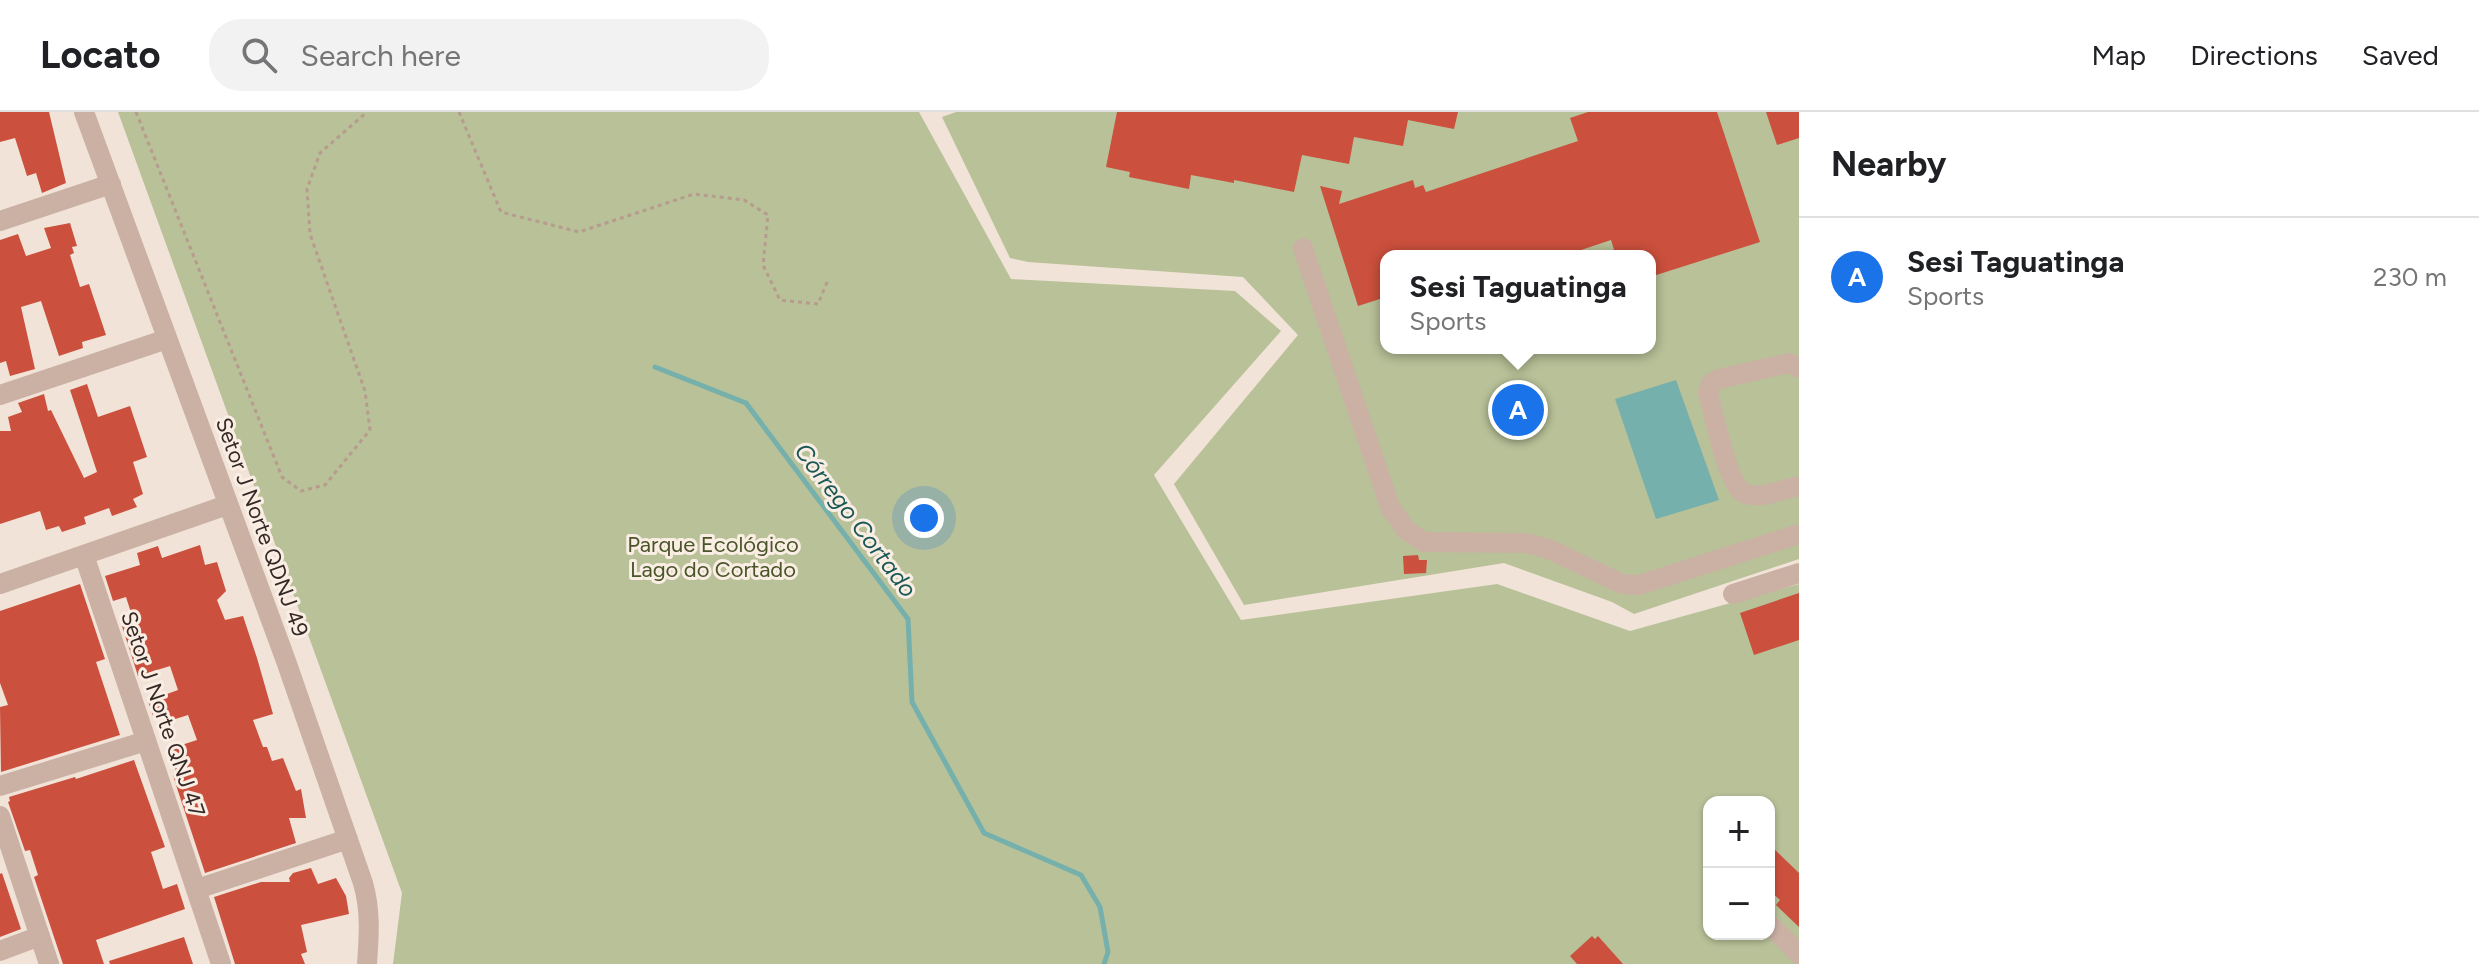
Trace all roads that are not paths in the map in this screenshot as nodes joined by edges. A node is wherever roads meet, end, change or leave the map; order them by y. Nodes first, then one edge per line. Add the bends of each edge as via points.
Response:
1 (84, 112) edge
2 (111, 184) junction
3 (0, 221) edge
4 (1303, 248) dead end
5 (167, 339) junction
6 (1799, 368) edge
7 (0, 395) edge
8 (1799, 486) edge
9 (227, 505) junction
10 (1799, 534) edge
11 (84, 555) junction
12 (1799, 573) edge
13 (0, 584) edge
14 (1733, 594) dead end
15 (146, 741) junction
16 (0, 786) edge
17 (0, 816) edge
18 (348, 839) junction
19 (197, 889) junction
20 (1775, 930) edge
21 (40, 936) junction
22 (0, 951) edge
23 (1799, 954) edge
24 (49, 964) edge
25 (221, 964) edge
26 (367, 964) edge

1 - 2 street, Setor J Norte QDNJ 49
2 - 3 street
2 - 5 street, Setor J Norte QDNJ 49
4 - 10 street via 1390,507 1406,530 1424,542 1527,543 1622,584 1639,585
5 - 7 street
5 - 9 street, Setor J Norte QDNJ 49
6 - 8 street via 1789,363 1719,379 1708,393 1733,481 1744,492 1760,495
9 - 11 street
9 - 18 street, Setor J Norte QDNJ 49
11 - 13 street
11 - 15 street, Setor J Norte QNJ 47
12 - 14 street
15 - 16 street
15 - 19 street, Setor J Norte QNJ 47
17 - 21 street
18 - 19 street
18 - 26 street, Setor J Norte QDNJ 49 via 368,902
19 - 25 street, Setor J Norte QNJ 47
20 - 23 street
21 - 22 street
21 - 24 street

